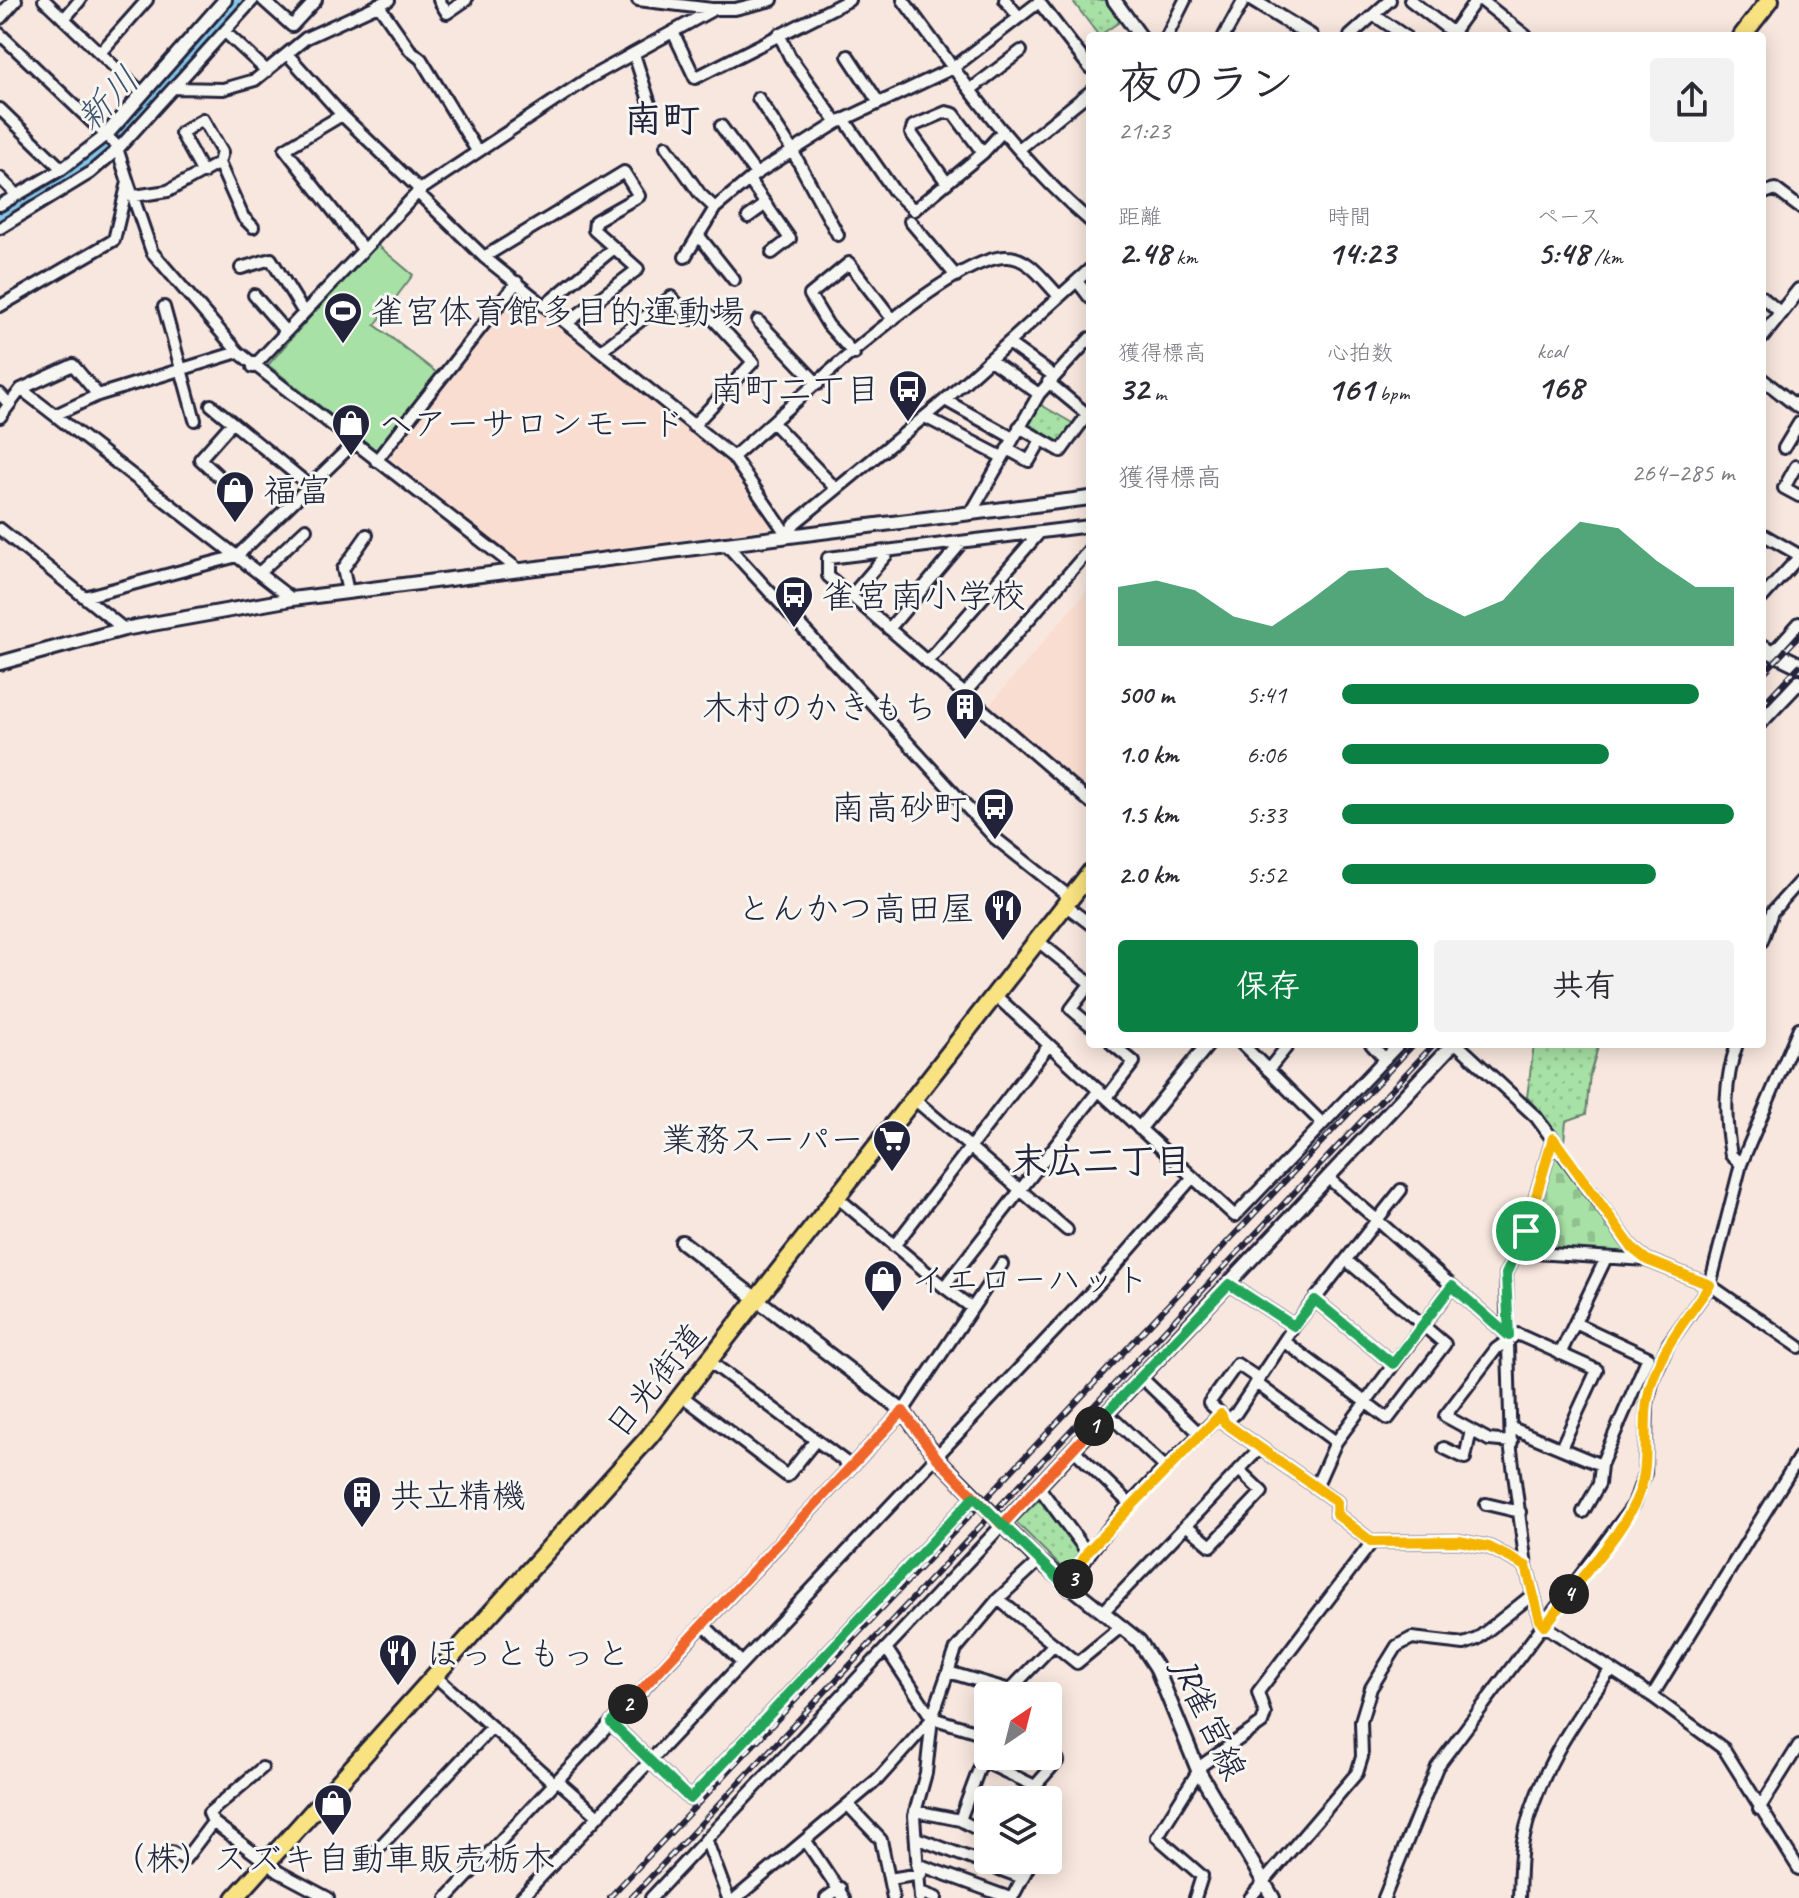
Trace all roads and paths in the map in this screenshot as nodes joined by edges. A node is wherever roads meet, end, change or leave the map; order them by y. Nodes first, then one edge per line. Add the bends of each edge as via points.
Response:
1 (15, 0) edge
2 (44, 0) edge
3 (80, 0) edge
4 (147, 0) edge
5 (225, 0) edge
6 (253, 0) edge
7 (263, 0) edge
8 (316, 0) edge
9 (439, 0) edge
10 (466, 0) edge
11 (638, 0) edge
12 (772, 0) edge
13 (849, 0) edge
14 (903, 0) edge
15 (1005, 0) edge
16 (1114, 0) edge
17 (1185, 0) edge
18 (1244, 0) edge
19 (1252, 0) edge
20 (1390, 0) edge
21 (1410, 0) edge
22 (1478, 0) edge
23 (1770, 0) edge
24 (1038, 1) edge
25 (384, 2) edge
26 (714, 9) junction
27 (1374, 15) junction
28 (0, 17) edge
29 (1019, 17) junction
30 (64, 19) junction
31 (292, 26) junction
32 (225, 32) junction
33 (673, 32) junction
34 (1137, 32) edge
35 (1169, 32) edge
36 (1226, 32) edge
37 (1304, 32) edge
38 (1355, 32) edge
39 (1399, 32) edge
40 (1449, 32) edge
41 (1455, 32) edge
42 (1512, 32) edge
43 (1745, 32) edge
44 (0, 34) edge
45 (779, 34) junction
46 (306, 38) junction
47 (1021, 51) dead end
48 (100, 53) junction
49 (634, 54) junction
50 (289, 56) junction
51 (848, 56) dead end
52 (1086, 63) edge
53 (953, 68) junction
54 (267, 71) junction
55 (175, 88) junction
56 (970, 90) junction
57 (142, 93) junction
58 (1086, 95) edge
59 (758, 98) dead end
60 (879, 103) junction
61 (650, 104) dead end
62 (0, 109) edge
63 (342, 115) junction
64 (840, 121) junction
65 (721, 126) dead end
66 (1003, 131) junction
67 (113, 142) junction
68 (666, 146) dead end
69 (1019, 149) junction
70 (792, 150) junction
71 (477, 151) junction
72 (983, 153) junction
73 (219, 163) junction
74 (62, 169) junction
75 (203, 173) junction
76 (752, 177) junction
77 (0, 178) edge
78 (128, 182) junction
79 (947, 183) junction
80 (418, 191) junction
81 (1766, 192) edge
82 (17, 195) junction
83 (134, 196) junction
84 (766, 204) junction
85 (0, 205) edge
86 (1799, 207) edge
87 (715, 208) junction
88 (748, 217) dead end
89 (1086, 217) edge
90 (910, 221) dead end
91 (253, 227) dead end
92 (0, 228) edge
93 (838, 235) dead end
94 (699, 236) junction
95 (363, 249) junction
96 (613, 249) junction
97 (772, 253) dead end
98 (484, 257) junction
99 (685, 257) dead end
100 (241, 268) dead end
101 (1086, 273) edge
102 (956, 276) junction
103 (734, 280) dead end
104 (1077, 281) junction
105 (517, 282) junction
106 (1799, 290) edge
107 (1086, 293) edge
108 (254, 295) dead end
109 (1059, 296) junction
110 (1766, 300) edge
111 (0, 306) edge
112 (544, 306) junction
113 (164, 307) dead end
114 (304, 313) junction
115 (1781, 313) junction
116 (893, 320) junction
117 (758, 321) dead end
118 (567, 323) junction
119 (286, 332) junction
120 (1766, 332) edge
121 (1086, 342) edge
122 (1008, 343) junction
123 (601, 351) junction
124 (238, 352) junction
125 (854, 354) junction
126 (990, 360) junction
127 (253, 367) junction
128 (182, 369) junction
129 (1051, 379) junction
130 (1766, 382) edge
131 (818, 384) junction
132 (21, 389) junction
133 (0, 394) edge
134 (1039, 394) junction
135 (98, 395) junction
136 (945, 400) junction
137 (9, 404) junction
138 (1798, 404) edge
139 (211, 405) dead end
140 (55, 415) junction
141 (0, 417) edge
142 (925, 417) junction
143 (1086, 418) edge
144 (195, 420) dead end
145 (1086, 420) edge
146 (232, 423) junction
147 (773, 423) junction
148 (1799, 423) edge
149 (693, 426) junction
150 (1019, 427) junction
151 (1013, 438) junction
152 (1041, 440) junction
153 (353, 444) junction
154 (1784, 448) dead end
155 (1004, 453) junction
156 (733, 457) junction
157 (376, 461) junction
158 (1799, 467) edge
159 (226, 483) dead end
160 (310, 486) junction
161 (836, 489) junction
162 (1799, 496) edge
163 (1086, 499) edge
164 (971, 513) junction
165 (1086, 526) edge
166 (0, 529) edge
167 (306, 529) dead end
168 (1040, 532) junction
169 (367, 535) dead end
170 (787, 535) junction
171 (1766, 536) edge
172 (962, 542) junction
173 (725, 543) junction
174 (888, 553) junction
175 (1086, 554) edge
176 (237, 556) junction
177 (1799, 556) edge
178 (520, 571) junction
179 (259, 573) junction
180 (348, 592) junction
181 (1766, 593) edge
182 (851, 596) junction
183 (84, 597) junction
184 (292, 599) junction
185 (1799, 623) edge
186 (124, 629) junction
187 (889, 629) junction
188 (1767, 650) edge
189 (927, 662) junction
190 (0, 663) edge
191 (1799, 665) edge
192 (1799, 682) edge
193 (964, 694) junction
194 (1766, 717) edge
195 (1086, 799) edge
196 (1086, 878) edge
197 (1799, 882) edge
198 (1068, 902) junction
199 (1086, 920) edge
200 (1766, 929) edge
201 (1038, 941) junction
202 (1086, 981) edge
203 (1086, 989) edge
204 (996, 996) junction
205 (1086, 1022) edge
206 (1799, 1028) edge
207 (1049, 1045) junction
208 (1117, 1048) edge
209 (1205, 1048) edge
210 (1246, 1048) edge
211 (1286, 1048) edge
212 (1375, 1048) edge
213 (1395, 1048) edge
214 (1451, 1048) edge
215 (1459, 1048) edge
216 (1736, 1048) edge
217 (1385, 1059) junction
218 (1268, 1070) junction
219 (1103, 1094) junction
220 (915, 1100) junction
221 (1322, 1123) junction
222 (1140, 1128) junction
223 (1553, 1138) junction
224 (971, 1147) junction
225 (1741, 1164) junction
226 (1193, 1177) junction
227 (1328, 1178) junction
228 (1401, 1190) dead end
229 (1021, 1191) junction
230 (838, 1198) junction
231 (1377, 1220) junction
232 (1067, 1230) dead end
233 (682, 1242) dead end
234 (894, 1246) junction
235 (1518, 1252) junction
236 (1606, 1258) junction
237 (1346, 1260) junction
238 (1647, 1260) junction
239 (1002, 1264) dead end
240 (1229, 1284) junction
241 (1710, 1285) junction
242 (1452, 1286) junction
243 (944, 1287) junction
244 (757, 1299) junction
245 (1315, 1300) junction
246 (971, 1307) junction
247 (1575, 1323) junction
248 (1422, 1325) junction
249 (1294, 1326) junction
250 (1509, 1336) junction
251 (1284, 1341) junction
252 (1799, 1347) edge
253 (1560, 1354) junction
254 (709, 1361) junction
255 (1393, 1364) junction
256 (1140, 1376) junction
257 (1258, 1381) junction
258 (682, 1396) junction
259 (1363, 1403) junction
260 (903, 1411) junction
261 (1106, 1412) junction
262 (1223, 1418) junction
263 (1512, 1428) junction
264 (1471, 1430) junction
265 (1200, 1434) junction
266 (816, 1440) junction
267 (1336, 1442) junction
268 (1512, 1442) junction
269 (1260, 1448) junction
270 (1444, 1448) dead end
271 (1561, 1448) junction
272 (1073, 1449) junction
273 (1799, 1457) edge
274 (937, 1458) junction
275 (1601, 1465) junction
276 (851, 1466) junction
277 (1166, 1468) junction
278 (1239, 1470) junction
279 (1038, 1486) junction
280 (1316, 1487) junction
281 (974, 1497) junction
282 (1486, 1504) dead end
283 (1131, 1505) junction
284 (1520, 1512) junction
285 (1583, 1512) dead end
286 (1002, 1525) junction
287 (1186, 1525) junction
288 (1372, 1542) junction
289 (1087, 1552) junction
290 (1039, 1561) junction
291 (1526, 1566) junction
292 (1068, 1588) junction
293 (1532, 1595) junction
294 (998, 1599) junction
295 (1103, 1612) junction
296 (703, 1624) junction
297 (1122, 1626) junction
298 (1545, 1626) junction
299 (1054, 1644) junction
300 (886, 1648) junction
301 (742, 1663) junction
302 (1611, 1669) junction
303 (948, 1672) junction
304 (434, 1675) junction
305 (1652, 1696) junction
306 (932, 1718) junction
307 (611, 1723) junction
308 (492, 1727) junction
309 (974, 1731) edge
310 (1799, 1745) edge
311 (649, 1762) junction
312 (262, 1768) dead end
313 (978, 1770) edge
314 (1002, 1770) edge
315 (1049, 1770) edge
316 (1198, 1770) junction
317 (555, 1782) junction
318 (848, 1805) junction
319 (1759, 1809) junction
320 (915, 1811) junction
321 (598, 1816) junction
322 (960, 1820) junction
323 (213, 1822) junction
324 (974, 1828) edge
325 (916, 1838) junction
326 (706, 1839) junction
327 (806, 1841) junction
328 (171, 1852) dead end
329 (372, 1855) dead end
330 (267, 1863) junction
331 (919, 1869) junction
332 (1799, 1869) edge
333 (1025, 1874) edge
334 (1023, 1878) junction
335 (889, 1879) junction
336 (1265, 1880) junction
337 (842, 1893) edge
338 (920, 1895) edge
339 (235, 1898) edge
340 (328, 1898) edge
341 (447, 1898) edge
342 (521, 1898) edge
343 (651, 1898) edge
344 (728, 1898) edge
345 (736, 1898) edge
346 (826, 1898) edge
347 (893, 1898) edge
348 (936, 1898) edge
349 (1011, 1898) edge
350 (1195, 1898) edge
351 (1250, 1898) edge
352 (1273, 1898) edge
353 (1384, 1898) edge
354 (1519, 1898) edge

1 - 28 street
2 - 30 street
3 - 30 street
4 - 48 street
5 - 57 street
6 - 32 street
7 - 31 street
8 - 31 street
9 - 10 street via 447,13
11 - 26 street
12 - 26 street
13 - 45 street
14 - 53 street
15 - 29 street
16 - 34 street
17 - 35 street
18 - 36 street
19 - 37 street
20 - 27 street
21 - 40 street
22 - 41 street
22 - 42 street
23 - 43 highway
24 - 29 street
24 - 52 street
25 - 46 street
25 - 71 street
26 - 33 street
27 - 38 street
27 - 39 street
29 - 53 street
30 - 48 street
31 - 46 street
32 - 54 street
32 - 55 street
33 - 45 street via 695,78
33 - 49 street
44 - 67 street
45 - 64 street via 790,57
46 - 50 street
47 - 56 street
48 - 57 street
49 - 61 street
49 - 71 street
50 - 54 street
50 - 63 street
51 - 60 street
53 - 56 street
53 - 60 street
54 - 55 street via 223,89
55 - 67 street
56 - 66 street
57 - 67 street
58 - 69 street
59 - 70 street
60 - 64 street
62 - 74 street
63 - 80 street
63 - 95 street via 285,149
64 - 70 street
64 - 79 street via 914,210
65 - 76 street
66 - 69 street
66 - 72 street
67 - 74 street
67 - 78 street
67 - 92 street via 90,173
68 - 87 street
69 - 89 street
70 - 76 street
70 - 93 street
71 - 80 street
72 - 79 street
72 - 79 street via 954,114 946,112 913,126 911,133
73 - 75 street
73 - 75 street via 222,152 203,119 181,133
73 - 91 street via 243,217
74 - 82 street
75 - 83 street via 168,191
76 - 84 street
76 - 87 street
77 - 82 street
78 - 83 street
78 - 111 street via 114,240
80 - 95 street
80 - 98 street
81 - 86 street via 1775,189
82 - 85 street
83 - 124 street via 152,252
84 - 88 street
84 - 97 street via 790,239
87 - 94 street
90 - 102 street
94 - 99 street
94 - 103 street
95 - 114 street
96 - 98 street via 594,230 595,221 639,196 624,172
96 - 112 street
96 - 118 street via 638,269
98 - 105 street
100 - 114 street via 271,259
101 - 104 street
102 - 109 street via 993,258 1010,257 1024,260
102 - 116 street
104 - 107 street
104 - 109 street
105 - 112 street
105 - 157 street
106 - 115 street
108 - 119 street
109 - 122 street
110 - 115 street
112 - 118 street
113 - 128 street
114 - 119 street
115 - 120 street
116 - 125 street
116 - 125 street via 849,263 810,295
117 - 131 street
118 - 123 street
119 - 127 street
121 - 129 street
122 - 126 street
122 - 129 street
123 - 149 street
123 - 149 street via 671,297 692,319 705,310 753,362
124 - 127 street
124 - 128 street
125 - 131 street
126 - 134 street
126 - 136 street
127 - 153 street
128 - 135 street
128 - 144 street
129 - 134 street
129 - 143 street
130 - 138 street
131 - 147 street
132 - 135 street via 73,365
132 - 137 street
132 - 140 street
133 - 137 street
134 - 150 street
135 - 140 street
136 - 142 street
136 - 151 street
137 - 141 street
139 - 146 street
140 - 176 street
142 - 155 street
142 - 161 street
145 - 152 street via 1061,451
146 - 159 street via 200,459
146 - 160 street
147 - 156 street
147 - 161 street
148 - 154 street
149 - 156 street
150 - 151 street
150 - 152 street
151 - 155 street
152 - 155 street via 1029,461
153 - 157 street
153 - 160 street
155 - 164 street
156 - 170 street
157 - 178 street
158 - 162 street via 1784,488
160 - 176 street
161 - 170 street
163 - 164 street
164 - 170 street
165 - 168 street
166 - 183 street
167 - 179 street
168 - 172 street
168 - 189 street
169 - 180 street via 343,569
170 - 173 street
171 - 177 street
172 - 174 street
172 - 187 street
173 - 178 street
173 - 198 street via 995,838
174 - 182 street
174 - 182 street via 828,558 828,576
175 - 193 street
176 - 179 street
176 - 183 street
177 - 181 street
178 - 180 street
179 - 184 street
180 - 184 street
182 - 187 street
183 - 186 street
184 - 186 street
185 - 188 street
186 - 190 street
187 - 189 street
188 - 191 main road
189 - 193 street
192 - 194 street
193 - 195 street
196 - 198 highway, 日光街道
197 - 200 street via 1772,912
198 - 199 street
198 - 201 highway, 日光街道
201 - 202 street
201 - 204 highway, 日光街道
203 - 205 street via 1071,1009
204 - 207 street
204 - 220 highway, 日光街道
206 - 225 street
207 - 219 street
207 - 224 street
208 - 219 street via 1134,1062
209 - 222 street
210 - 218 street
211 - 218 street
212 - 217 street
213 - 217 street
214 - 227 street
215 - 223 street
216 - 225 street via 1725,1121 1731,1155
217 - 221 street
218 - 221 street
219 - 222 street
219 - 229 street
220 - 224 street
220 - 230 highway, 日光街道
221 - 226 street via 1235,1216
222 - 226 street
223 - 235 street
223 - 238 street via 1633,1249
224 - 229 street
224 - 234 street
225 - 241 street
226 - 274 street
227 - 231 street
227 - 240 street
228 - 231 street
229 - 232 street
229 - 243 street
230 - 234 street
230 - 244 highway, 日光街道
231 - 237 street
231 - 242 street
233 - 244 street, JR雀宮線
234 - 243 street
235 - 236 street
235 - 250 street via 1506,1274
236 - 238 street
236 - 247 street
237 - 245 street
237 - 248 street
238 - 241 street
239 - 246 street
240 - 249 street
240 - 256 street
241 - 252 street
241 - 298 street via 1669,1343 1653,1378 1645,1473 1634,1504
242 - 248 street
242 - 250 street
243 - 246 street
244 - 254 highway, 日光街道
244 - 260 street, JR雀宮線
245 - 249 street
245 - 255 street
246 - 260 street
247 - 253 street
247 - 275 street via 1648,1357
248 - 255 street
248 - 259 street via 1445,1344 1388,1419
249 - 251 street
250 - 253 street via 1517,1334
250 - 263 street
250 - 264 street via 1445,1416
251 - 257 street
251 - 259 street
253 - 271 street via 1597,1370
254 - 258 highway, 日光街道
254 - 266 street
255 - 259 street
256 - 261 street
256 - 265 street
257 - 262 street via 1236,1413
257 - 262 street via 1237,1364 1209,1403
257 - 267 street
258 - 266 street via 787,1476
258 - 304 highway, 日光街道
259 - 267 street
260 - 274 street, JR雀宮線
260 - 276 street
261 - 272 street
261 - 277 street
262 - 265 street
262 - 269 street
263 - 268 street
263 - 271 street
264 - 268 street via 1489,1440
264 - 270 street via 1465,1458
265 - 277 street
266 - 276 street
267 - 280 street
268 - 284 street
269 - 278 street
269 - 280 street
271 - 275 street
272 - 279 street
272 - 283 street
273 - 305 street
274 - 281 street, JR雀宮線
274 - 301 street
275 - 285 street via 1599,1484
276 - 296 street
277 - 283 street
278 - 287 street
278 - 287 street via 1262,1492 1211,1546
279 - 286 street
279 - 289 street
280 - 288 street via 1337,1502 1336,1514
281 - 286 street, JR雀宮線
281 - 311 street via 690,1799
282 - 284 street
283 - 289 street
284 - 291 street
286 - 290 street, JR雀宮線
286 - 300 street
287 - 295 street
288 - 291 street via 1459,1541 1489,1547
288 - 316 street via 1258,1692 1265,1714 1262,1723
289 - 292 street
290 - 292 street, JR雀宮線
290 - 294 street
291 - 293 street
292 - 295 street, JR雀宮線
293 - 298 street
293 - 336 street via 1464,1644 1412,1638 1397,1646 1371,1688 1361,1721 1357,1773
294 - 299 street
294 - 303 street via 964,1637
295 - 297 street, JR雀宮線
296 - 301 street
296 - 307 street
297 - 299 street via 1077,1663
297 - 316 street, JR雀宮線 via 1156,1667
298 - 302 street
298 - 353 street via 1437,1767
299 - 303 street via 1010,1690
300 - 306 street
300 - 326 street
301 - 311 street
302 - 305 street
302 - 354 street via 1550,1763 1522,1843
303 - 306 street
304 - 308 street
304 - 330 highway, 日光街道
305 - 319 street via 1724,1749
306 - 309 street
306 - 318 street
306 - 320 street
307 - 311 street
307 - 317 street
308 - 317 street
308 - 329 street
310 - 319 street
311 - 321 street
312 - 323 street via 209,1813
313 - 322 street
314 - 315 street via 1035,1786
316 - 336 street, JR雀宮線
316 - 350 street via 1157,1837 1202,1876
317 - 321 street
317 - 341 street
318 - 327 street
318 - 335 street via 881,1840
319 - 332 street
320 - 322 street
320 - 325 street
321 - 342 street
322 - 324 street
323 - 328 street via 185,1859
323 - 330 street
325 - 331 street
325 - 334 street
326 - 343 street
326 - 344 street
327 - 337 street
327 - 345 street
330 - 339 highway, 日光街道
330 - 340 street
331 - 335 street
331 - 338 street
331 - 349 street
333 - 334 street
334 - 349 street
335 - 347 street
336 - 351 street
336 - 352 street, JR雀宮線
337 - 346 street
338 - 348 street

